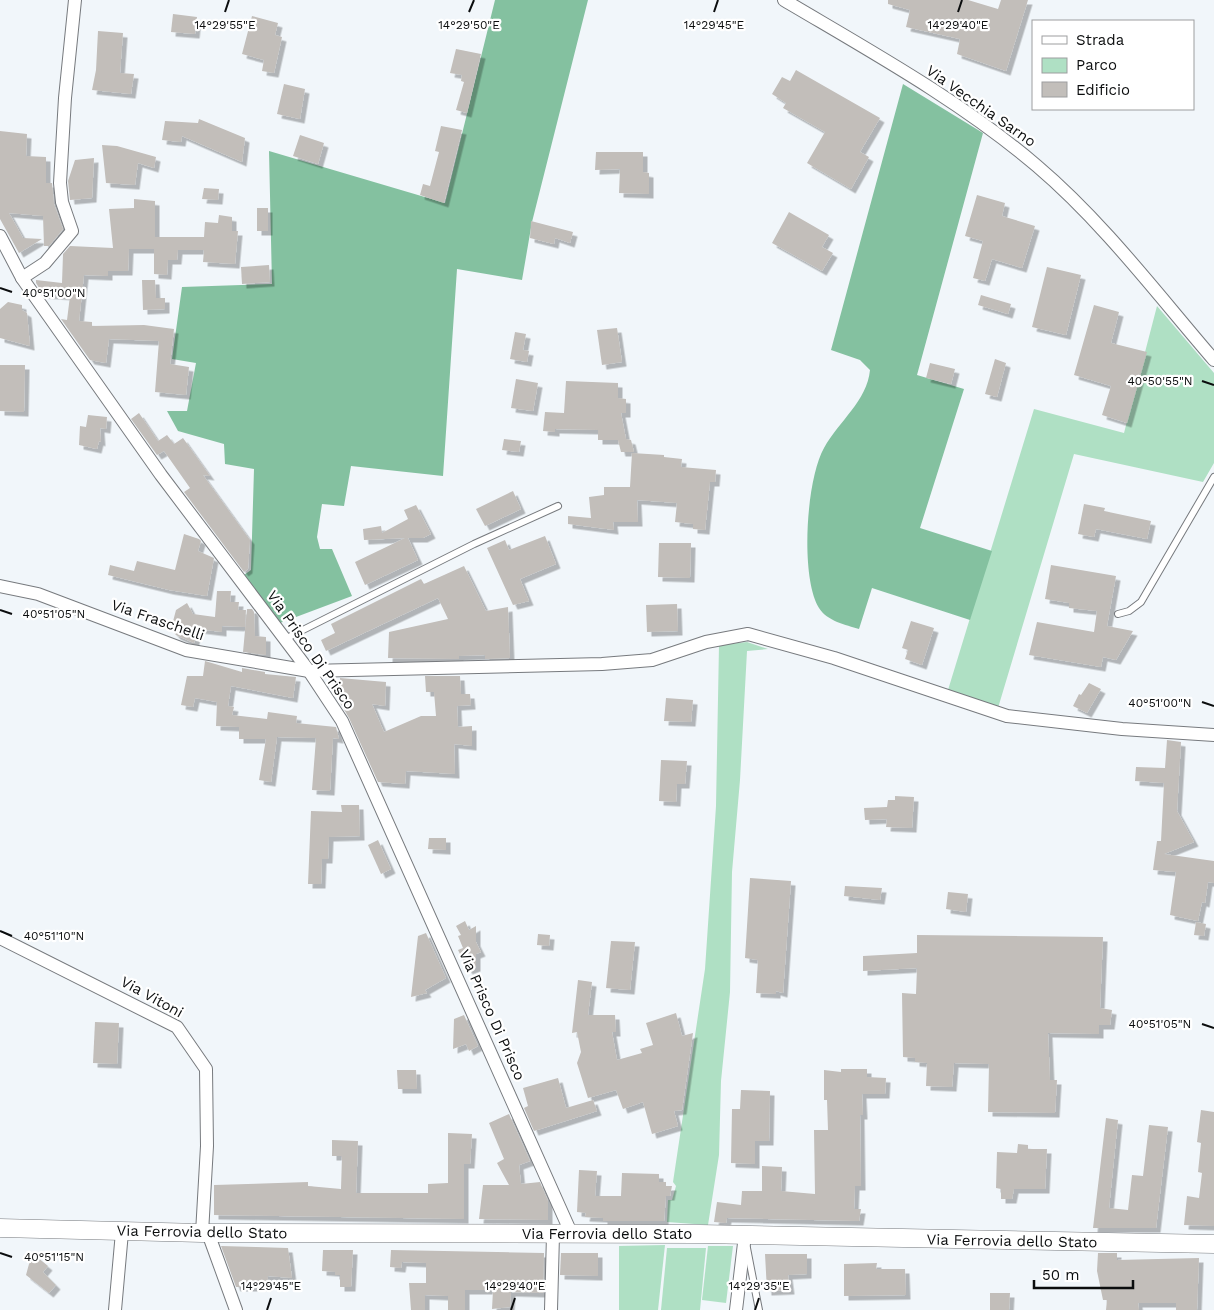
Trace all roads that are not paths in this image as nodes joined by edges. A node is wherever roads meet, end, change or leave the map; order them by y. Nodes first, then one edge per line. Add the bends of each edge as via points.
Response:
1 (75, 0) edge
2 (784, 0) edge
3 (0, 236) edge
4 (22, 278) junction
5 (1214, 360) edge
6 (1214, 477) edge
7 (558, 506) dead end
8 (0, 586) edge
9 (1118, 614) dead end
10 (285, 639) junction
11 (309, 671) junction
12 (1214, 734) edge
13 (0, 938) edge
14 (0, 1228) edge
15 (122, 1232) junction
16 (205, 1233) junction
17 (553, 1235) junction
18 (572, 1235) junction
19 (745, 1235) junction
20 (1214, 1244) edge
21 (115, 1310) edge
22 (236, 1310) edge
23 (551, 1310) edge
24 (736, 1310) edge
25 (759, 1310) edge

1 - 4 street via 60,183 62,202 72,231 45,262
2 - 5 street, Via Vecchia Sarno via 942,96 998,134 1038,167 1077,203
3 - 4 street, Via Prisco Di Prisco
4 - 10 street, Via Prisco Di Prisco via 161,475
6 - 9 lane via 1142,602
7 - 10 lane via 474,544
8 - 11 street, Via Fraschelli via 38,594 186,650
10 - 11 street, Via Prisco Di Prisco
11 - 12 street, Via Fraschelli via 652,660 706,642 748,634 834,658 1007,716 1122,729
11 - 18 street, Via Prisco Di Prisco via 342,721 377,796
13 - 16 street, Via Vitoni via 176,1027 206,1069
14 - 15 main road, Via Ferrovia dello Stato
15 - 16 main road, Via Ferrovia dello Stato
15 - 21 street
16 - 17 main road, Via Ferrovia dello Stato
16 - 22 street
17 - 18 main road, Via Ferrovia dello Stato
17 - 23 street
18 - 19 main road, Via Ferrovia dello Stato
19 - 20 main road, Via Ferrovia dello Stato
19 - 24 street
19 - 25 lane

